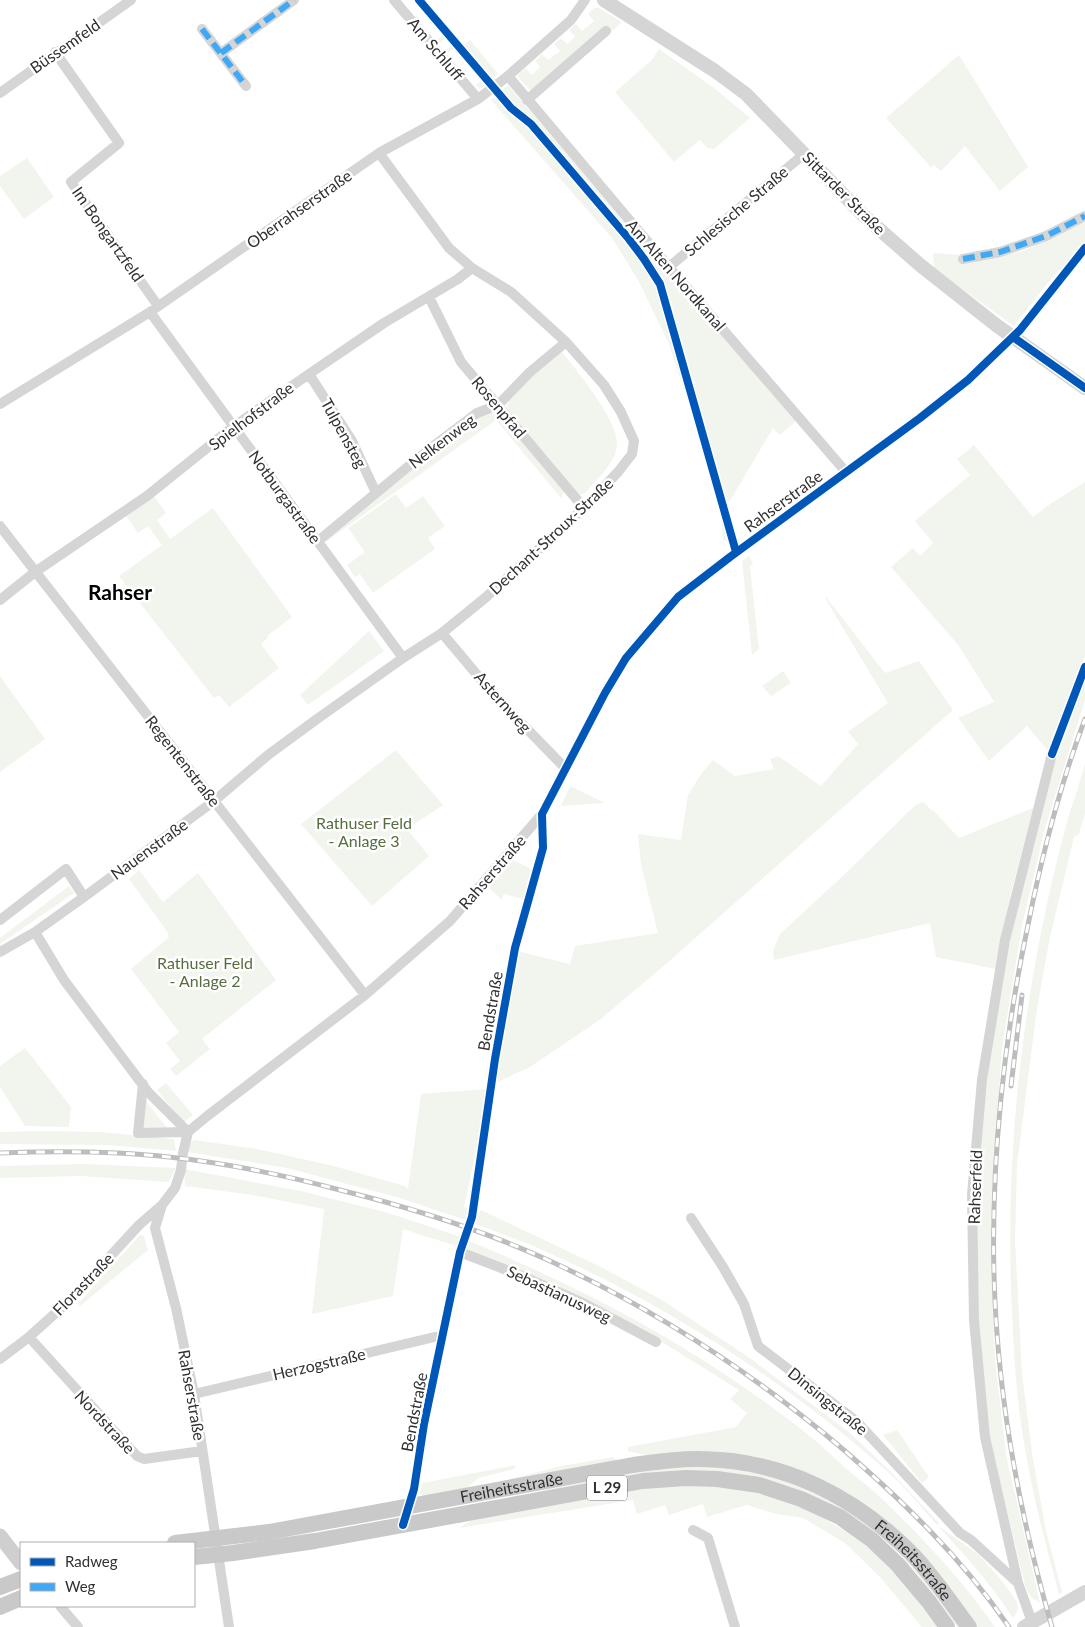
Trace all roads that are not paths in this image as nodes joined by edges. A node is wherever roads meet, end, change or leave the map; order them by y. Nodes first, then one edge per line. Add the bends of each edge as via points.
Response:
1 (131, 0) edge
2 (294, 0) edge
3 (394, 0) edge
4 (586, 0) edge
5 (604, 0) edge
6 (202, 29) dead end
7 (606, 31) dead end
8 (55, 52) junction
9 (221, 53) junction
10 (508, 76) junction
11 (246, 86) dead end
12 (0, 93) edge
13 (478, 99) junction
14 (527, 100) junction
15 (379, 153) junction
16 (804, 154) junction
17 (1085, 216) edge
18 (1085, 248) edge
19 (963, 259) dead end
20 (669, 267) junction
21 (472, 268) junction
22 (429, 297) junction
23 (154, 309) junction
24 (1013, 337) junction
25 (566, 342) junction
26 (309, 374) junction
27 (1085, 388) edge
28 (0, 404) edge
29 (498, 405) junction
30 (234, 427) junction
31 (846, 472) junction
32 (376, 494) junction
33 (584, 508) junction
34 (0, 526) edge
35 (318, 542) junction
36 (35, 572) junction
37 (0, 600) edge
38 (442, 633) junction
39 (402, 658) junction
40 (1052, 754) dead end
41 (566, 769) junction
42 (214, 801) junction
43 (542, 814) junction
44 (84, 897) junction
45 (0, 920) edge
46 (35, 932) junction
47 (0, 952) edge
48 (365, 995) junction
49 (143, 1084) junction
50 (188, 1132) junction
51 (183, 1153) tunnel mouth
52 (181, 1170) tunnel mouth
53 (162, 1205) junction
54 (472, 1217) dead end
55 (691, 1218) dead end
56 (461, 1248) joint
57 (443, 1335) junction
58 (29, 1337) junction
59 (656, 1342) dead end
60 (0, 1359) edge
61 (194, 1394) junction
62 (202, 1451) junction
63 (437, 1501) junction
64 (410, 1506) junction
65 (440, 1519) junction
66 (403, 1525) junction
67 (693, 1530) dead end
68 (0, 1536) edge
69 (195, 1545) edge
70 (216, 1547) junction
71 (195, 1557) edge
72 (20, 1561) edge
73 (19, 1580) edge
74 (1018, 1583) junction
75 (0, 1587) edge
76 (1085, 1592) edge
77 (20, 1598) edge
78 (0, 1607) edge
79 (64, 1608) edge
80 (1028, 1625) edge
81 (78, 1627) edge
82 (229, 1627) edge
83 (735, 1627) edge
84 (947, 1627) edge
85 (969, 1627) edge

1 - 8 street, Büssemfeld
2 - 9 street
3 - 13 street, Am Schluff
4 - 10 street, Oberrahserstraße via 571,20
5 - 16 street, Sittarder Straße via 746,94
6 - 9 street
7 - 14 street
8 - 12 street, Büssemfeld
8 - 23 street, Im Bongartzfeld via 119,143 71,182
9 - 11 street
10 - 13 street, Oberrahserstraße
10 - 14 street, Am Alten Nordkanal
13 - 15 street, Oberrahserstraße
14 - 20 street, Am Alten Nordkanal
15 - 21 street, Dechant-Stroux-Straße via 449,248
15 - 23 street, Oberrahserstraße
16 - 20 street, Schlesische Straße
16 - 24 street, Sittarder Straße via 920,265
17 - 19 street via 1018,246
18 - 24 street, Rahserstraße
20 - 31 street, Am Alten Nordkanal
21 - 22 street, Spielhofstraße
21 - 25 street, Dechant-Stroux-Straße via 511,292
22 - 26 street, Spielhofstraße
22 - 29 street, Rosenpfad via 461,362
23 - 28 street, Oberrahserstraße
23 - 30 street, Notburgastraße
24 - 27 street, Sittarder Straße
24 - 31 street, Rahserstraße via 952,394
25 - 29 street, Nelkenweg
25 - 33 street, Dechant-Stroux-Straße via 604,386 634,441 632,454
26 - 30 street, Spielhofstraße
26 - 32 street, Tulpensteg via 352,441
29 - 32 street, Nelkenweg via 477,413
29 - 33 street, Rosenpfad
30 - 35 street, Notburgastraße
30 - 36 street, Spielhofstraße via 147,496
31 - 41 street, Rahserstraße via 678,597 626,658
32 - 35 street, Nelkenweg
33 - 38 street, Dechant-Stroux-Straße
34 - 36 street, Regentenstraße
35 - 39 street, Notburgastraße
36 - 37 street, Spielhofstraße
36 - 42 street, Regentenstraße
38 - 39 street, Dechant-Stroux-Straße
38 - 41 street, Asternweg via 494,695
39 - 42 street, Dechant-Stroux-Straße via 268,755
40 - 74 street, Rahserfeld via 1005,940 982,1080 972,1195 974,1320 984,1437
41 - 43 street, Rahserstraße
42 - 44 street, Nauenstraße
42 - 48 street, Regentenstraße
43 - 48 street, Rahserstraße via 450,921
43 - 54 street, Bendstraße via 543,848 515,948
44 - 45 street via 66,869
44 - 46 street, Nauenstraße
46 - 47 street, Nauenstraße
46 - 49 street via 64,980
48 - 50 street, Rahserstraße
49 - 50 street
49 - 50 street via 138,1133
50 - 51 street
52 - 53 street, Rahserstraße via 175,1188
53 - 58 street, Florastraße via 139,1225 72,1299
53 - 61 street, Rahserstraße via 155,1228
55 - 74 street, Dinsingstraße via 744,1304 758,1346 856,1421 960,1533
56 - 57 street, Bendstraße
56 - 59 street, Sebastianusweg via 581,1302
57 - 61 street, Herzogstraße
57 - 64 street, Bendstraße
58 - 60 street, Florastraße
58 - 62 street, Nordstraße via 137,1456 144,1459
61 - 62 street, Rahserstraße
62 - 70 street, Rahserstraße
63 - 64 main road, Freiheitsstraße / L 29
63 - 65 main road
63 - 85 main road, Freiheitsstraße / L 29 via 666,1460 701,1458 775,1469 817,1484 884,1528 914,1557
64 - 66 street, Bendstraße
64 - 70 main road, Freiheitsstraße / L 29 via 277,1531
65 - 66 main road, Freiheitsstraße / L 29
65 - 84 main road, Freiheitsstraße / L 29 via 643,1481 717,1479 759,1486 801,1499 840,1517 872,1540 898,1565
66 - 70 main road, Freiheitsstraße / L 29 via 316,1541
67 - 83 street via 708,1538
68 - 72 main road
69 - 70 main road, Freiheitsstraße / L 29
70 - 71 main road, Freiheitsstraße / L 29
70 - 82 street, Rahserstraße
73 - 75 main road
74 - 80 street, Rahserfeld
76 - 80 street
77 - 78 main road
79 - 81 street

